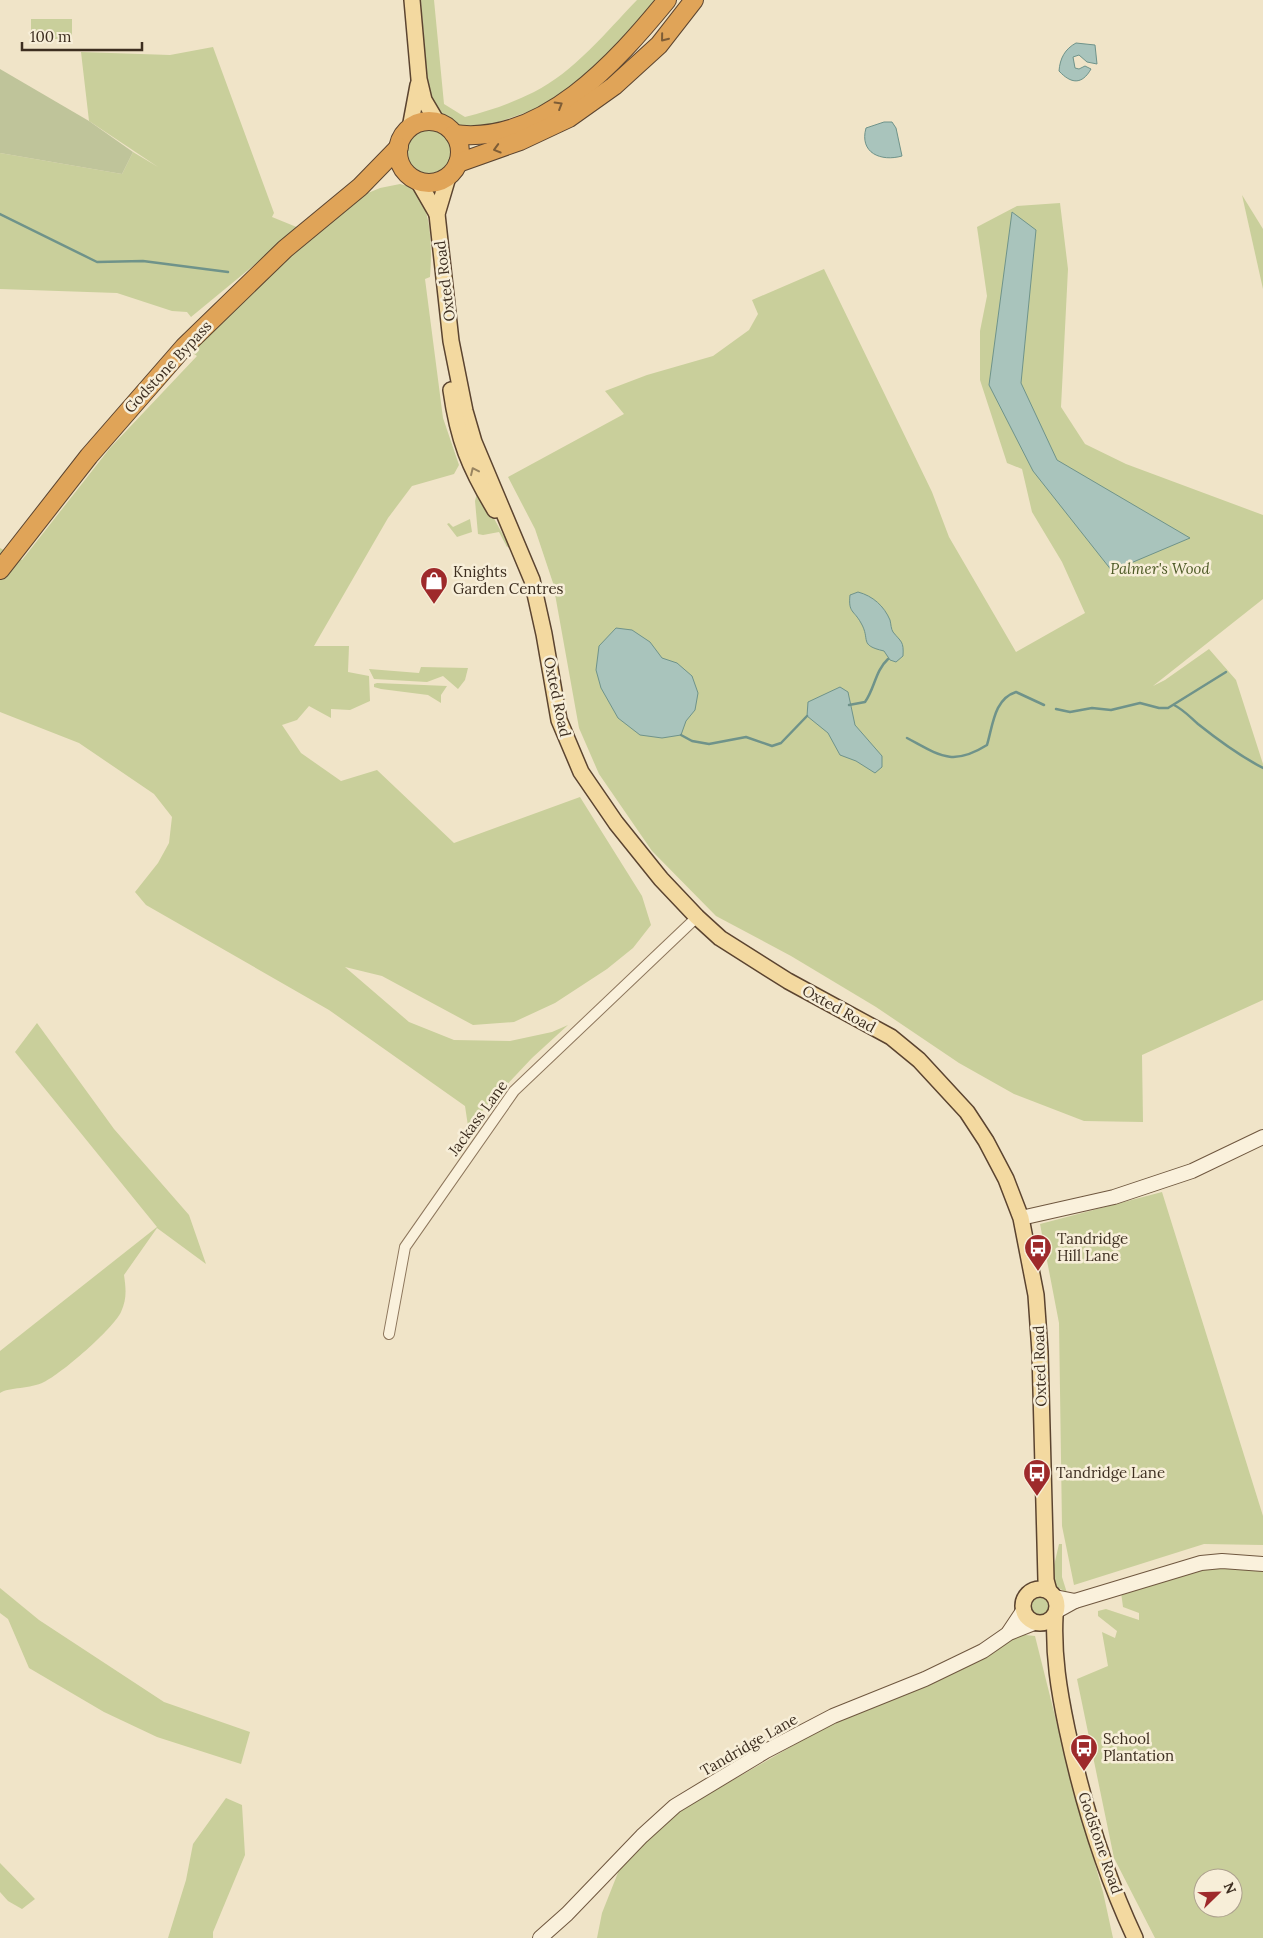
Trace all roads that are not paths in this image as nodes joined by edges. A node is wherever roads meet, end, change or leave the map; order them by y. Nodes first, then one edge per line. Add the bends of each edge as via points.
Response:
1 (412, 0) edge
2 (667, 0) edge
3 (694, 0) edge
4 (419, 79) junction
5 (437, 122) junction
6 (410, 128) junction
7 (454, 134) junction
8 (399, 147) junction
9 (458, 163) junction
10 (412, 177) junction
11 (448, 177) junction
12 (360, 187) junction
13 (437, 214) junction
14 (0, 570) edge
15 (697, 917) junction
16 (1263, 1137) edge
17 (1021, 1218) junction
18 (389, 1334) dead end
19 (1046, 1544) junction
20 (1263, 1564) edge
21 (1030, 1592) junction
22 (1054, 1604) junction
23 (1023, 1611) junction
24 (1036, 1623) junction
25 (1009, 1633) junction
26 (1054, 1657) junction
27 (540, 1938) edge
28 (1135, 1938) edge

1 - 4 main road
7 -> 2 highway via 486,135 516,128 572,97 635,37
3 -> 9 highway via 659,45 614,86 569,118 520,142
4 - 5 main road via 424,100
4 - 6 main road
5 - 6 highway via 419,123
5 - 7 highway
6 - 8 highway
7 - 9 highway via 460,148
8 - 10 highway via 400,162
8 - 12 highway, Godstone Bypass
9 - 11 highway
10 - 11 highway via 430,183
10 - 12 highway, Godstone Bypass
10 - 13 main road, Oxted Road
11 - 13 main road, Oxted Road
12 - 14 highway, Godstone Bypass via 285,249 184,346 89,456
13 - 15 main road, Oxted Road via 453,348 450,376 455,420 479,483 508,527 532,580 559,720 574,760 616,823
15 - 17 main road, Oxted Road via 751,959 891,1037 919,1060 967,1112 986,1141
15 - 18 street, Jackass Lane via 514,1091 405,1247
16 - 17 street via 1192,1171 1114,1197
17 - 19 main road, Oxted Road via 1036,1295
19 - 21 main road, Oxted Road
19 - 22 main road, Oxted Road via 1046,1580
20 - 22 street via 1200,1563 1075,1601
21 - 22 main road via 1036,1589
21 - 23 main road via 1024,1601
22 - 24 main road via 1051,1621
22 - 26 main road, Godstone Road
23 - 24 main road
23 - 25 street, Tandridge Lane
24 - 25 street, Tandridge Lane
24 - 26 main road, Godstone Road
25 - 27 street, Tandridge Lane via 983,1651 941,1672 833,1716 766,1751 675,1806
26 - 28 main road, Godstone Road via 1074,1766 1104,1863

